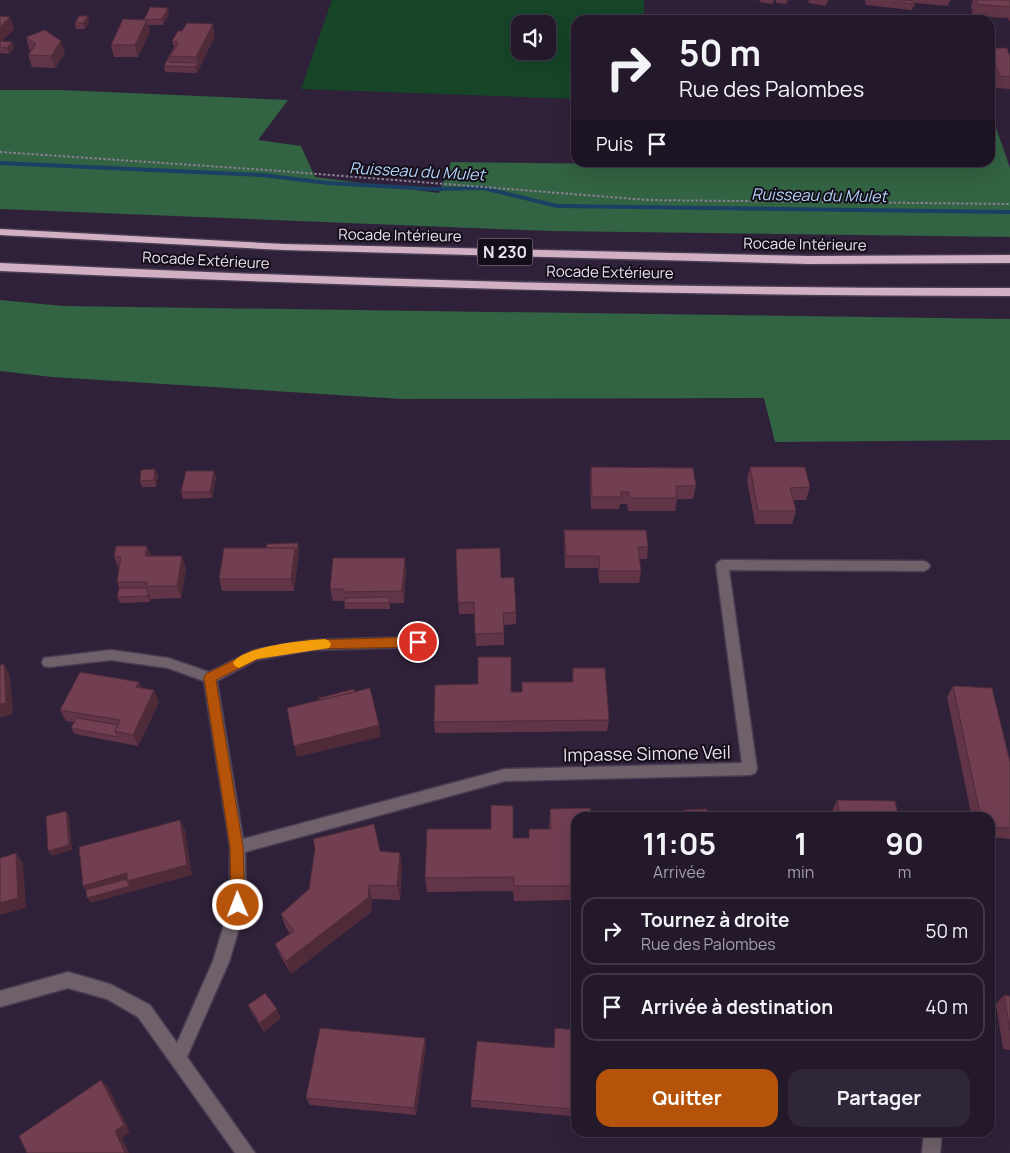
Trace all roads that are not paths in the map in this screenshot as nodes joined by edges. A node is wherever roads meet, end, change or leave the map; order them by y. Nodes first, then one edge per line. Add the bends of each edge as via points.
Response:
1 (0, 232) edge
2 (1010, 260) edge
3 (0, 267) edge
4 (1010, 292) edge
5 (924, 566) dead end
6 (418, 642) dead end
7 (49, 662) dead end
8 (210, 678) junction
9 (237, 847) junction
10 (0, 999) edge
11 (178, 1059) junction
12 (933, 1137) edge
13 (246, 1153) edge
14 (931, 1153) edge

1 - 2 highway, Rocade Intérieure / N 230 via 283,247 809,260
3 - 4 highway, Rocade Extérieure / N 230 via 330,281 813,293
5 - 9 street, Impasse Simone Veil via 722,564 750,769 505,775
6 - 8 street via 311,645 254,655
7 - 8 street via 110,655 168,663
8 - 9 street
9 - 11 street via 238,905 221,962
10 - 11 street via 68,980 110,992 144,1011
11 - 13 street
12 - 14 street

